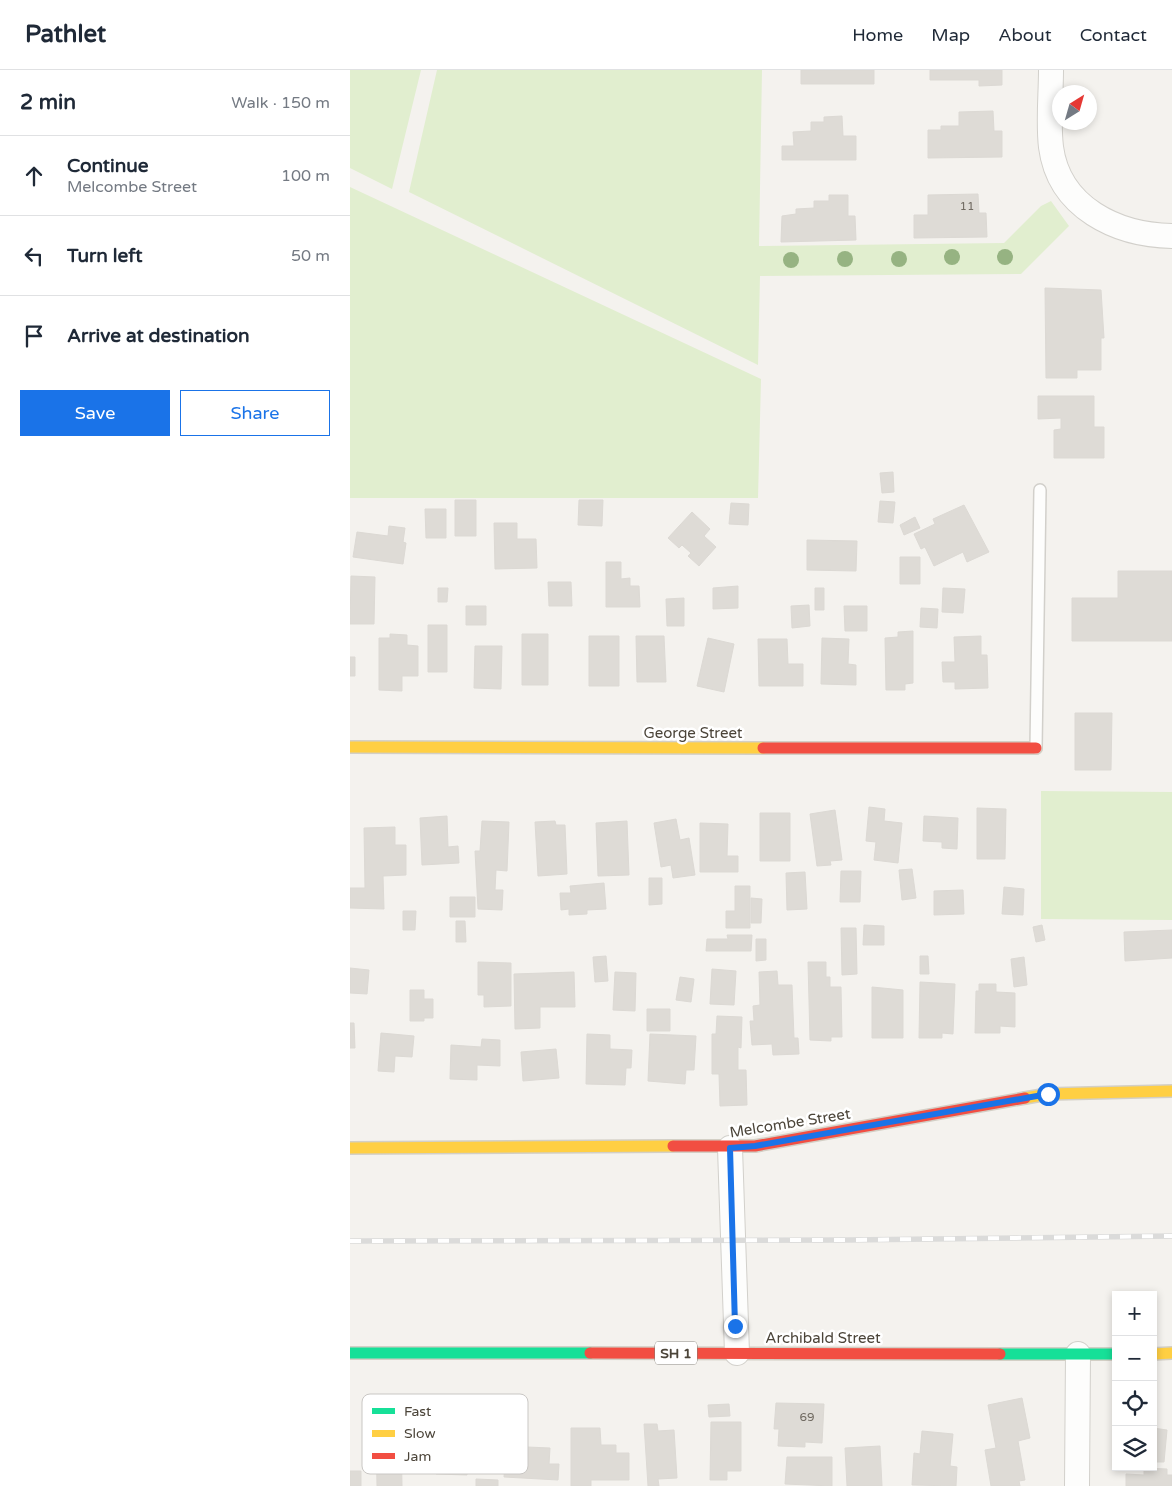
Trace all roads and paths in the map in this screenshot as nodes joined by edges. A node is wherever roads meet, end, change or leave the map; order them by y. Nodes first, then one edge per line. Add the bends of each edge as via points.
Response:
1 (1051, 70) edge
2 (1172, 236) edge
3 (1040, 490) dead end
4 (350, 748) edge
5 (1036, 748) joint
6 (1172, 1091) edge
7 (350, 1148) edge
8 (730, 1148) junction
9 (350, 1353) edge
10 (737, 1353) junction
11 (1078, 1354) junction
12 (1112, 1354) edge
13 (1157, 1354) edge
14 (1172, 1354) edge
15 (1077, 1486) edge

1 - 2 street via 1051,148 1065,184 1090,212 1108,223 1148,236
3 - 5 lane
4 - 5 main road, George Street
6 - 8 main road, Melcombe Street via 1048,1094
7 - 8 main road, Melcombe Street
8 - 10 street
9 - 10 main road, Archibald Street / SH 1
10 - 11 main road, Archibald Street / SH 1
11 - 12 main road, Archibald Street / SH 1
11 - 15 street
13 - 14 main road

